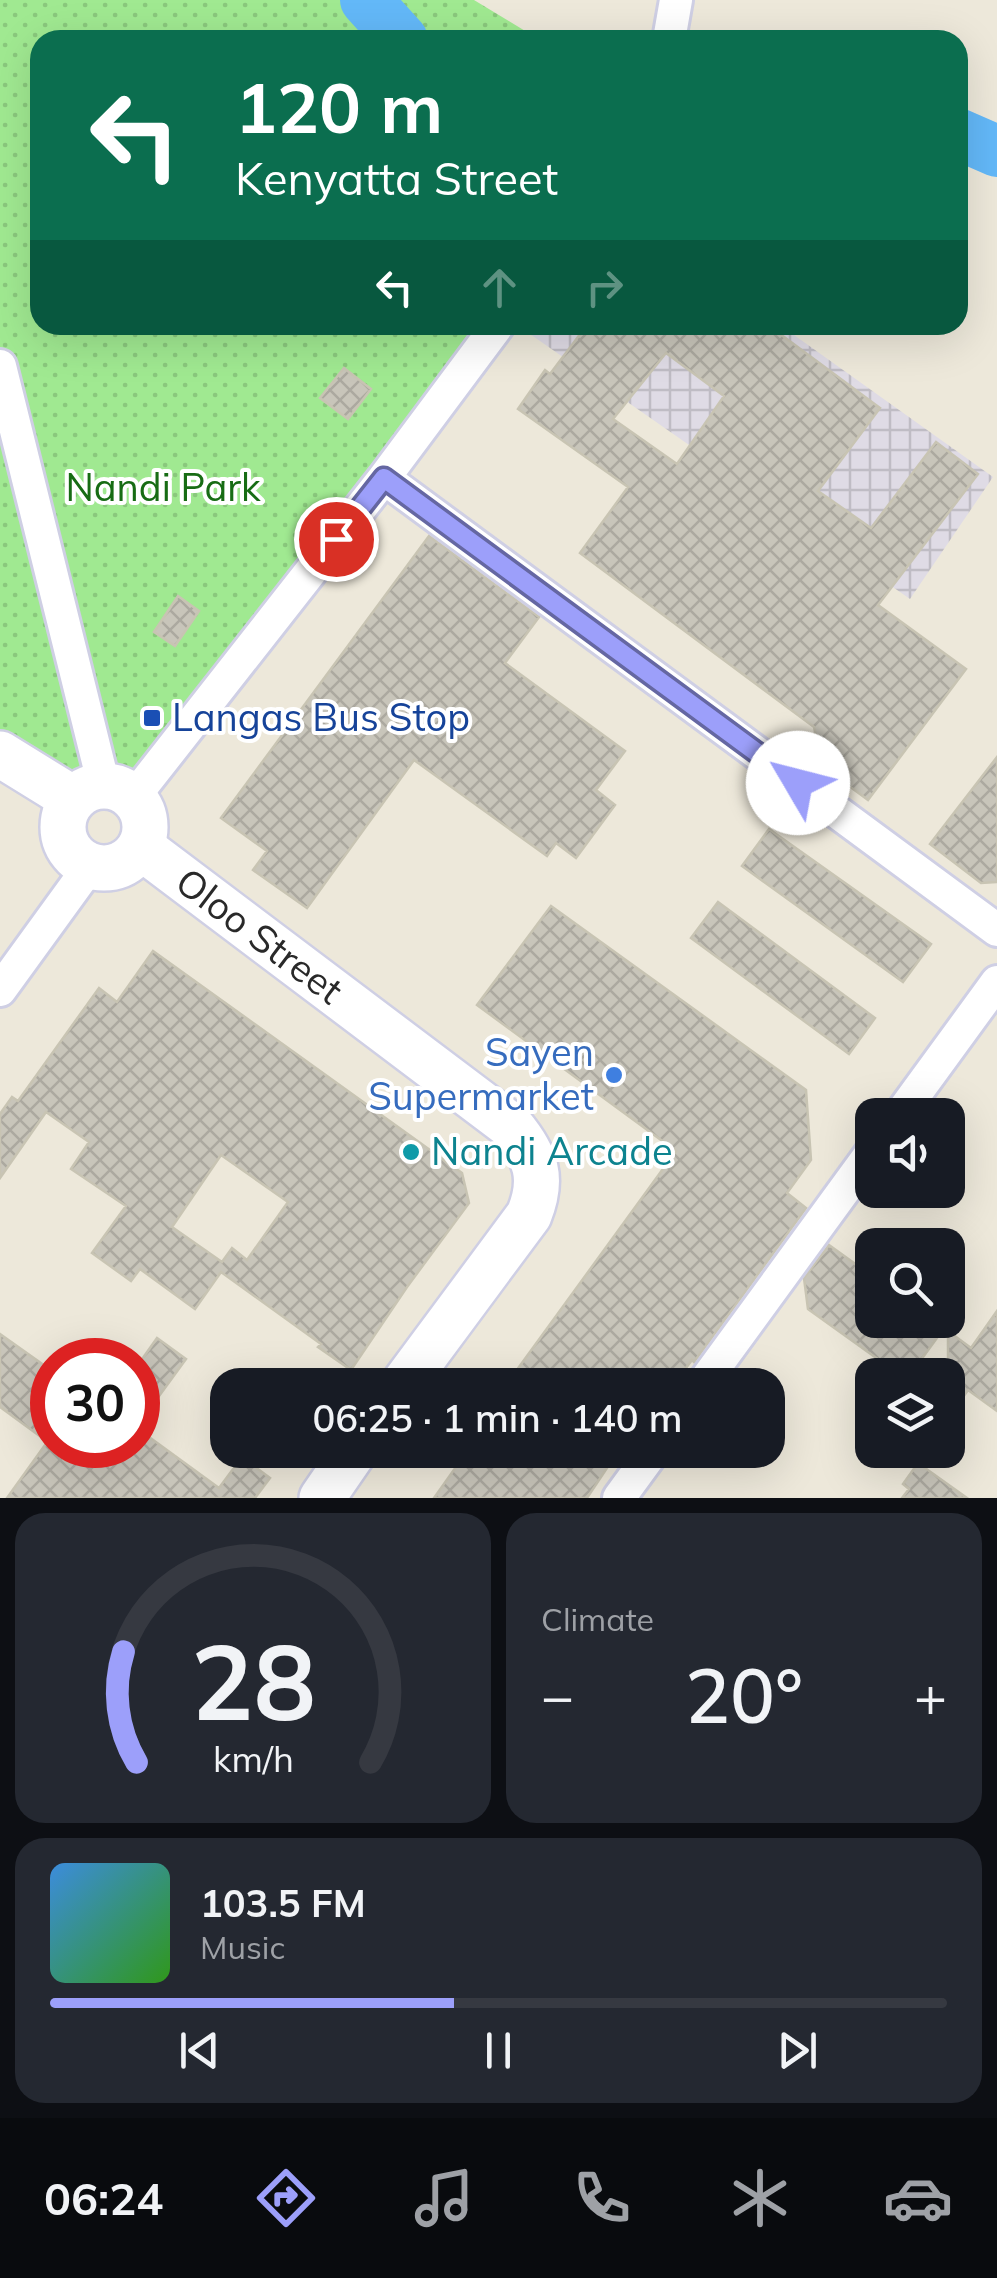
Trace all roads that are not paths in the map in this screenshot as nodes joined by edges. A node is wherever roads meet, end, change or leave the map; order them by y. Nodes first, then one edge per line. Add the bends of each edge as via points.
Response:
1 (676, 0) edge
2 (671, 30) edge
3 (491, 335) edge
4 (0, 366) edge
5 (384, 478) junction
6 (0, 754) edge
7 (104, 794) junction
8 (141, 847) junction
9 (90, 866) junction
10 (997, 930) edge
11 (997, 982) edge
12 (0, 990) edge
13 (912, 1098) edge
14 (855, 1175) edge
15 (416, 1368) edge
16 (714, 1368) edge
17 (343, 1468) edge
18 (641, 1468) edge
19 (322, 1498) edge
20 (619, 1498) edge

1 - 2 street
3 - 5 street
4 - 7 street
5 - 7 street
5 - 10 street
6 - 7 street
7 - 8 street via 146,821
7 - 9 street via 66,810 64,837
8 - 9 street via 114,868
8 - 15 street, Oloo Street via 511,1126 530,1148 538,1170 529,1215
9 - 12 street
11 - 13 street
14 - 16 street
17 - 19 street
18 - 20 street

